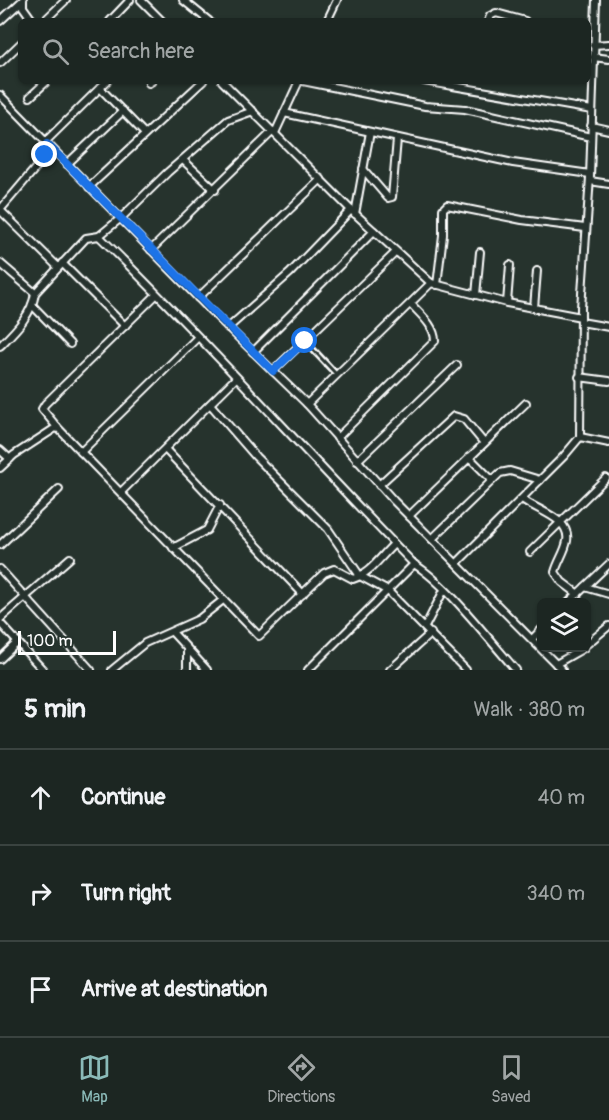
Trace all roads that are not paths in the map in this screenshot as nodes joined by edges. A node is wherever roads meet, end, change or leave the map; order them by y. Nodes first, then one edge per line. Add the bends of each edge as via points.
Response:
1 (23, 0) edge
2 (66, 0) edge
3 (130, 0) edge
4 (141, 0) edge
5 (183, 0) edge
6 (337, 0) edge
7 (596, 0) edge
8 (31, 18) edge
9 (47, 18) edge
10 (113, 18) edge
11 (159, 18) edge
12 (205, 18) edge
13 (328, 18) edge
14 (489, 18) edge
15 (514, 18) edge
16 (0, 21) edge
17 (609, 44) edge
18 (593, 45) junction
19 (18, 46) edge
20 (593, 57) junction
21 (609, 59) edge
22 (0, 63) edge
23 (591, 63) edge
24 (44, 84) edge
25 (104, 84) edge
26 (200, 84) edge
27 (225, 84) edge
28 (298, 84) edge
29 (318, 84) edge
30 (441, 84) edge
31 (590, 84) edge
32 (100, 88) junction
33 (0, 95) edge
34 (30, 97) dead end
35 (591, 110) junction
36 (123, 111) junction
37 (253, 111) junction
38 (284, 113) junction
39 (591, 126) junction
40 (609, 130) edge
41 (274, 132) junction
42 (370, 132) junction
43 (145, 134) junction
44 (591, 137) junction
45 (397, 139) junction
46 (46, 143) junction
47 (183, 160) junction
48 (67, 164) junction
49 (363, 169) junction
50 (590, 178) junction
51 (321, 179) junction
52 (609, 184) edge
53 (89, 187) junction
54 (215, 190) junction
55 (0, 210) edge
56 (353, 212) junction
57 (121, 218) junction
58 (585, 228) junction
59 (374, 231) junction
60 (99, 236) junction
61 (151, 250) junction
62 (396, 252) junction
63 (480, 252) dead end
64 (0, 264) edge
65 (60, 265) junction
66 (510, 265) dead end
67 (537, 271) dead end
68 (434, 284) junction
69 (35, 293) junction
70 (156, 295) junction
71 (476, 295) junction
72 (198, 297) junction
73 (507, 303) junction
74 (411, 304) junction
75 (32, 305) junction
76 (534, 308) junction
77 (581, 319) junction
78 (125, 326) junction
79 (228, 327) junction
80 (609, 327) edge
81 (197, 338) junction
82 (305, 341) junction
83 (70, 344) dead end
84 (0, 346) edge
85 (253, 352) junction
86 (457, 365) dead end
87 (273, 371) junction
88 (336, 374) junction
89 (579, 377) junction
90 (236, 378) junction
91 (609, 381) edge
92 (526, 403) dead end
93 (210, 404) junction
94 (307, 404) junction
95 (57, 428) junction
96 (580, 436) junction
97 (337, 438) junction
98 (484, 443) junction
99 (609, 443) edge
100 (165, 448) junction
101 (0, 450) edge
102 (81, 452) junction
103 (470, 457) junction
104 (10, 459) junction
105 (357, 461) junction
106 (0, 468) edge
107 (606, 478) dead end
108 (492, 480) junction
109 (540, 480) junction
110 (379, 485) junction
111 (59, 489) dead end
112 (121, 492) junction
113 (522, 498) junction
114 (220, 505) junction
115 (409, 516) junction
116 (562, 522) junction
117 (432, 539) junction
118 (394, 544) junction
119 (0, 545) edge
120 (173, 548) junction
121 (530, 552) dead end
122 (70, 558) dead end
123 (457, 563) junction
124 (414, 564) junction
125 (609, 564) edge
126 (0, 569) edge
127 (360, 576) junction
128 (585, 587) junction
129 (444, 590) junction
130 (388, 591) junction
131 (303, 594) junction
132 (578, 594) junction
133 (609, 594) edge
134 (25, 597) junction
135 (574, 598) edge
136 (223, 600) junction
137 (0, 621) edge
138 (609, 626) edge
139 (428, 630) junction
140 (173, 633) junction
141 (537, 634) edge
142 (532, 639) junction
143 (591, 641) edge
144 (18, 642) junction
145 (187, 649) junction
146 (575, 652) edge
147 (0, 659) edge
148 (556, 664) junction
149 (44, 670) edge
150 (92, 670) edge
151 (112, 670) edge
152 (187, 670) edge
153 (207, 670) edge
154 (308, 670) edge
155 (390, 670) edge
156 (466, 670) edge
157 (516, 670) edge
158 (562, 670) edge

1 - 8 street via 23,8
1 - 16 street
2 - 9 street
3 - 10 street
4 - 11 street
5 - 12 street
6 - 13 street
7 - 18 street
14 - 15 street via 496,13
17 - 18 street
18 - 20 street
19 - 22 street
20 - 21 street
20 - 23 street
24 - 34 street
25 - 32 street
26 - 43 street
27 - 37 street
28 - 38 street
29 - 44 street via 424,106 465,109
30 - 35 street
31 - 35 street
32 - 36 street
32 - 46 street
33 - 46 street
35 - 39 street
36 - 43 street
36 - 48 street
37 - 41 street
37 - 47 street via 228,120
38 - 41 street
38 - 42 street
39 - 40 street
39 - 44 street
41 - 51 street
41 - 54 street
42 - 45 street
42 - 49 street
43 - 53 street
44 - 50 street
45 - 49 street via 392,197 388,198
45 - 50 street
46 - 48 street
46 - 55 street via 39,164
47 - 54 street
47 - 57 street
48 - 53 street
49 - 56 street
50 - 52 street
50 - 58 street
51 - 56 street
51 - 72 street
53 - 57 street
54 - 61 street
55 - 65 street
56 - 59 street
56 - 79 street
57 - 60 street
57 - 61 street
58 - 68 street via 447,205 443,209 442,243
58 - 77 street
59 - 62 street
59 - 85 street
60 - 65 street via 86,238
60 - 70 street
61 - 72 street
62 - 68 street
62 - 82 street
63 - 71 street
64 - 69 street
65 - 69 street
65 - 78 street
66 - 73 street
67 - 76 street
68 - 71 street
68 - 74 street
69 - 75 street
70 - 78 street
70 - 81 street
71 - 73 street
72 - 79 street
73 - 76 street
74 - 88 street
74 - 97 street via 431,326 435,341
75 - 83 street
75 - 84 street
76 - 77 street
77 - 80 street
77 - 89 street
78 - 95 street via 45,404 44,414
79 - 85 street
81 - 90 street
81 - 102 street
82 - 87 street
82 - 88 lane
85 - 87 street
86 - 105 street
87 - 94 street
88 - 94 street
89 - 91 street
89 - 96 street
90 - 93 street
90 - 118 street
92 - 98 street
93 - 100 street
93 - 127 street via 328,530
94 - 97 street
95 - 102 street
95 - 104 street
96 - 99 street
96 - 109 street
97 - 105 street
98 - 103 street
98 - 110 street via 464,419 454,416
100 - 112 street
100 - 114 street
101 - 104 street
102 - 112 street
103 - 108 street
103 - 115 street
104 - 106 street
105 - 110 street
107 - 116 street
108 - 109 street via 510,471
108 - 117 street
109 - 113 street
110 - 115 street
111 - 119 street
112 - 120 street
113 - 116 street
113 - 123 street
114 - 120 street via 207,530
114 - 131 street
115 - 117 street
116 - 121 street
116 - 132 street via 567,541 555,572
117 - 123 street
118 - 124 street
118 - 127 street
120 - 136 street
122 - 134 street
123 - 142 street
124 - 129 street
124 - 130 street
125 - 128 street
126 - 134 street
127 - 130 street
127 - 131 street via 353,579 329,570
128 - 132 street
128 - 133 street
129 - 139 street
129 - 157 street
130 - 139 street
130 - 154 street
131 - 136 street via 259,636
132 - 135 street
134 - 137 street
134 - 150 street
136 - 140 street
137 - 144 street
138 - 143 street
139 - 155 street
139 - 156 street
140 - 145 street
140 - 151 street via 145,643
141 - 142 street
142 - 148 street
144 - 147 street
144 - 149 street
145 - 152 street
145 - 153 street
146 - 148 street
148 - 158 street

